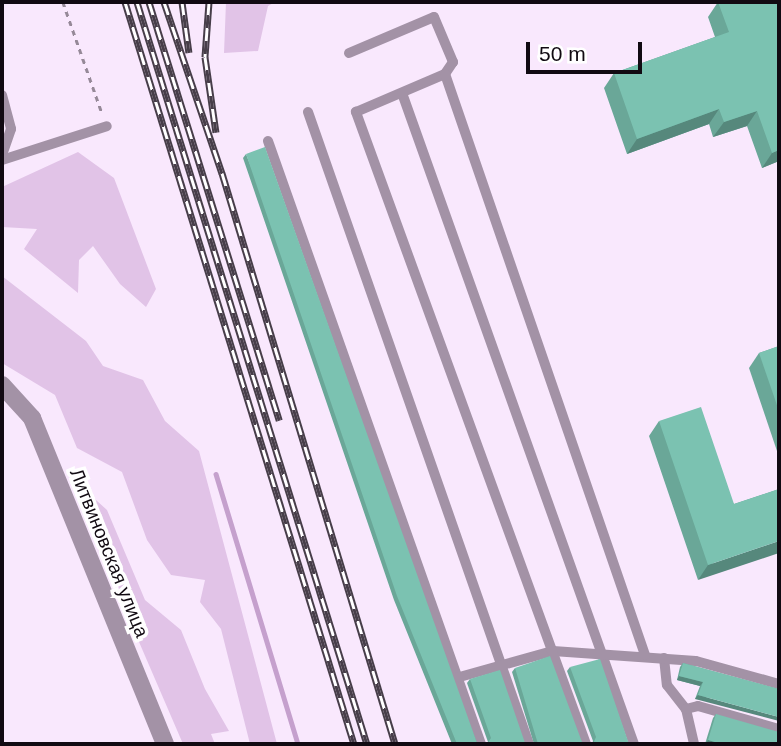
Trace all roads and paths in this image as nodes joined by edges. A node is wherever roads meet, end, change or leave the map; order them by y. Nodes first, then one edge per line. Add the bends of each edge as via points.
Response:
1 (64, 2) edge
2 (349, 53) dead end
3 (445, 74) junction
4 (402, 93) junction
5 (2, 96) edge
6 (308, 112) dead end
7 (107, 126) joint
8 (268, 141) dead end
9 (2, 158) edge
10 (2, 386) edge
11 (553, 651) junction
12 (602, 653) junction
13 (645, 655) junction
14 (664, 658) junction
15 (500, 664) junction
16 (456, 678) junction
17 (779, 684) edge
18 (686, 709) junction
19 (779, 729) edge
20 (164, 744) edge
21 (481, 744) edge
22 (530, 744) edge
23 (586, 744) edge
24 (634, 744) edge
25 (694, 744) edge

1 - 7 path
2 - 3 lane via 434,17 453,62
3 - 4 lane
3 - 13 lane
4 - 11 lane via 356,112
4 - 12 lane
5 - 9 lane via 11,129
6 - 15 lane
7 - 9 lane
8 - 16 lane
10 - 20 street, Литвиновская улица via 32,418
11 - 12 lane
11 - 15 lane
11 - 23 lane
12 - 13 lane
12 - 24 lane
13 - 14 lane
14 - 17 lane
14 - 18 lane via 667,685
15 - 16 lane
15 - 22 lane
16 - 21 lane
18 - 19 lane via 698,706
18 - 25 lane

